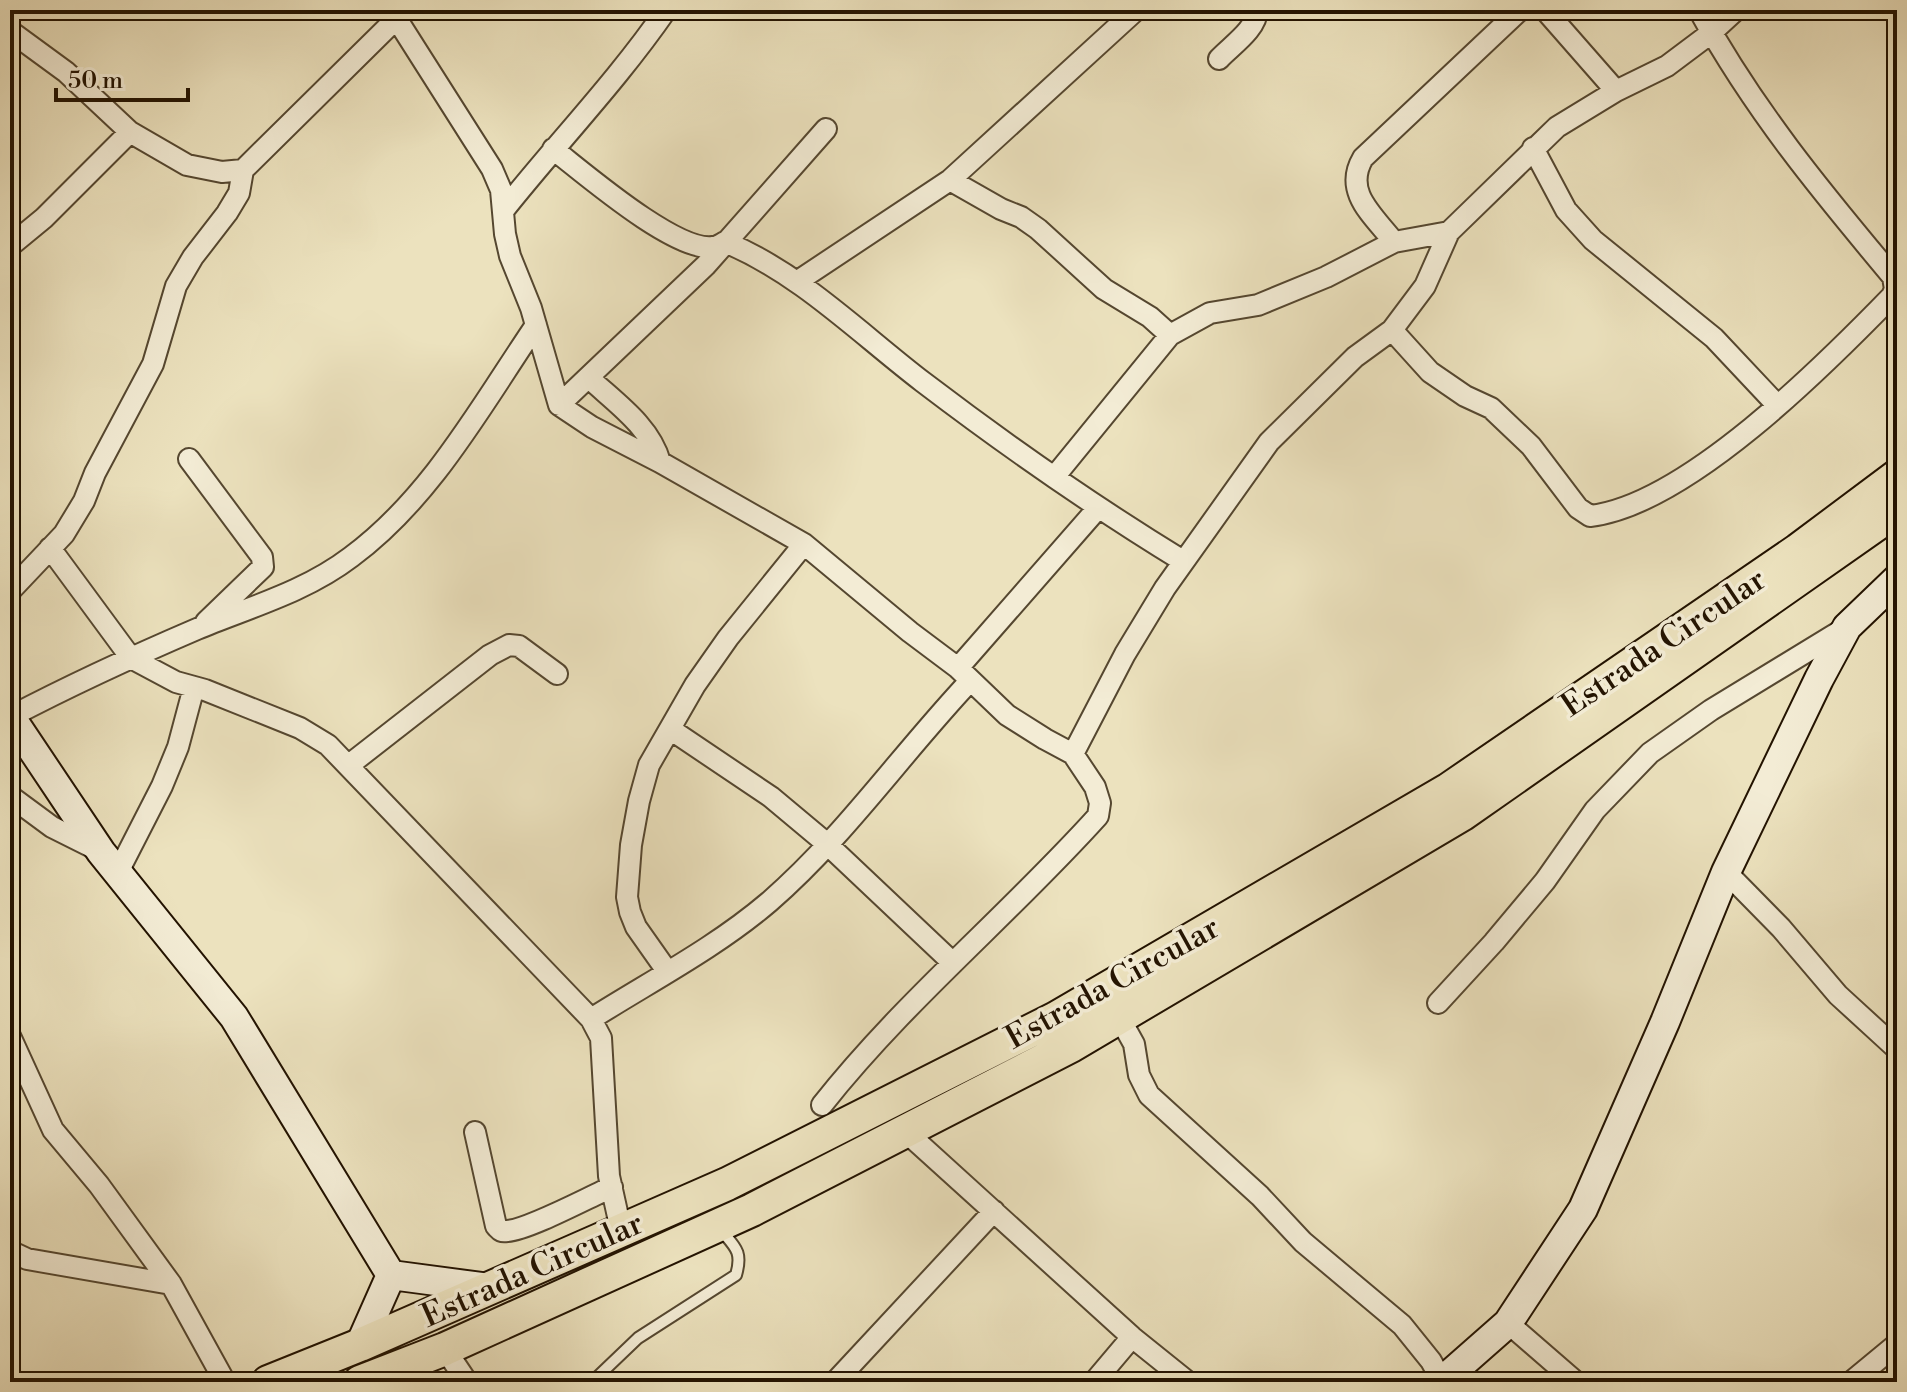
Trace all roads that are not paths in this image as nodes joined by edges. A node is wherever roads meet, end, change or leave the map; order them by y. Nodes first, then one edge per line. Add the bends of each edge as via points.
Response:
1 (666, 10) edge
2 (1136, 10) edge
3 (1257, 10) edge
4 (1520, 10) edge
5 (1545, 10) edge
6 (1699, 10) edge
7 (1736, 10) edge
8 (394, 14) edge
9 (10, 31) edge
10 (1711, 33) junction
11 (1219, 59) dead end
12 (1616, 91) junction
13 (826, 129) dead end
14 (130, 132) junction
15 (1533, 148) junction
16 (553, 149) junction
17 (243, 170) junction
18 (950, 180) junction
19 (503, 211) junction
20 (1449, 232) junction
21 (725, 242) junction
22 (1394, 242) junction
23 (10, 246) edge
24 (798, 281) junction
25 (536, 325) junction
26 (1392, 330) junction
27 (1170, 335) junction
28 (589, 378) junction
29 (559, 405) junction
30 (1777, 405) junction
31 (189, 459) dead end
32 (660, 462) junction
33 (1055, 476) junction
34 (1897, 476) edge
35 (1098, 508) junction
36 (1897, 510) edge
37 (804, 544) junction
38 (50, 548) junction
39 (1183, 561) junction
40 (1897, 579) edge
41 (10, 591) edge
42 (201, 627) junction
43 (1847, 627) junction
44 (131, 658) junction
45 (557, 674) dead end
46 (964, 674) junction
47 (194, 687) junction
48 (10, 717) edge
49 (670, 729) junction
50 (1073, 754) junction
51 (349, 765) junction
52 (10, 796) edge
53 (826, 843) junction
54 (110, 862) junction
55 (1726, 872) junction
56 (953, 963) junction
57 (667, 971) junction
58 (1438, 1003) dead end
59 (1119, 1017) junction
60 (591, 1019) junction
61 (10, 1036) edge
62 (1892, 1040) edge
63 (822, 1105) dead end
64 (475, 1132) dead end
65 (906, 1132) junction
66 (612, 1187) junction
67 (994, 1211) junction
68 (718, 1226) junction
69 (621, 1230) junction
70 (10, 1251) edge
71 (391, 1275) junction
72 (171, 1284) junction
73 (489, 1288) junction
74 (1508, 1323) junction
75 (1132, 1337) junction
76 (1897, 1344) edge
77 (360, 1345) junction
78 (445, 1349) junction
79 (225, 1382) edge
80 (268, 1382) edge
81 (360, 1382) edge
82 (467, 1382) edge
83 (592, 1382) edge
84 (835, 1382) edge
85 (1094, 1382) edge
86 (1188, 1382) edge
87 (1442, 1382) edge
88 (1576, 1382) edge
89 (1851, 1382) edge

1 - 16 street via 635,55
2 - 18 street
3 - 11 street via 1252,25
4 - 22 street via 1355,171 1358,196
5 - 12 street
6 - 10 street
7 - 10 street
8 - 17 street
8 - 19 street via 492,169
9 - 14 street via 66,72
10 - 12 street via 1667,66
10 - 30 street via 1804,171 1893,277 1892,296
12 - 15 street
13 - 21 street
14 - 17 street via 187,165
14 - 23 street
15 - 20 street
15 - 30 street via 1566,210 1593,240 1714,338
16 - 19 street
16 - 21 street via 670,234 712,247
17 - 38 street via 239,193 176,286 153,364 84,501
18 - 24 street
18 - 27 street via 1030,223 1104,289
19 - 25 street via 510,256
20 - 22 street
20 - 26 street via 1425,286
21 - 24 street
21 - 28 street
22 - 27 street via 1326,277 1258,305 1210,313
24 - 33 street via 969,417
25 - 29 street
25 - 42 street via 407,508 350,558 277,600
26 - 30 street via 1430,372 1491,408 1590,516 1627,508 1677,482
26 - 39 street via 1355,357 1269,442
27 - 33 street
28 - 29 street
28 - 32 street via 643,428
29 - 32 street
31 - 42 street via 262,557 263,567
32 - 37 street
33 - 35 street
34 - 69 main road, Estrada Circular via 1449,789 1056,1018 727,1184
35 - 39 street
35 - 46 street
36 - 59 main road, Estrada Circular via 1463,814
37 - 46 street
37 - 49 street via 728,638
38 - 41 street
38 - 44 street
39 - 50 street via 1125,654
40 - 43 street
42 - 44 street
43 - 55 street
43 - 58 street via 1650,753 1595,810 1545,881
44 - 47 street
44 - 48 street
45 - 51 street via 519,646 509,645
46 - 50 street via 1007,715
46 - 53 street
47 - 51 street via 300,728
47 - 54 street via 162,786
48 - 54 street
49 - 53 street via 771,797
49 - 57 street via 649,765 639,801 627,897 636,927
50 - 56 street via 1095,787 1098,816
51 - 60 street
52 - 54 street
53 - 56 street
53 - 57 street via 736,929
54 - 71 street via 234,1017
55 - 62 street via 1838,995
55 - 74 street via 1583,1209
56 - 63 street via 865,1052
57 - 60 street
59 - 65 main road, Estrada Circular
59 - 87 street via 1134,1044 1149,1095 1303,1242 1402,1325
60 - 66 street via 601,1038
61 - 72 street via 53,1130
64 - 66 street via 500,1230 508,1232
65 - 67 street
65 - 68 main road, Estrada Circular
66 - 69 street
67 - 75 street
67 - 84 street
68 - 78 main road, Estrada Circular
68 - 83 lane via 738,1250 736,1275 638,1338
69 - 73 main road, Estrada Circular
70 - 72 street via 27,1259
71 - 73 street
71 - 77 street
72 - 79 street
73 - 77 main road, Estrada Circular
74 - 87 street
74 - 88 street
75 - 85 street
75 - 86 street
76 - 89 street
77 - 80 main road, Estrada Circular
78 - 81 main road, Estrada Circular
78 - 82 street

